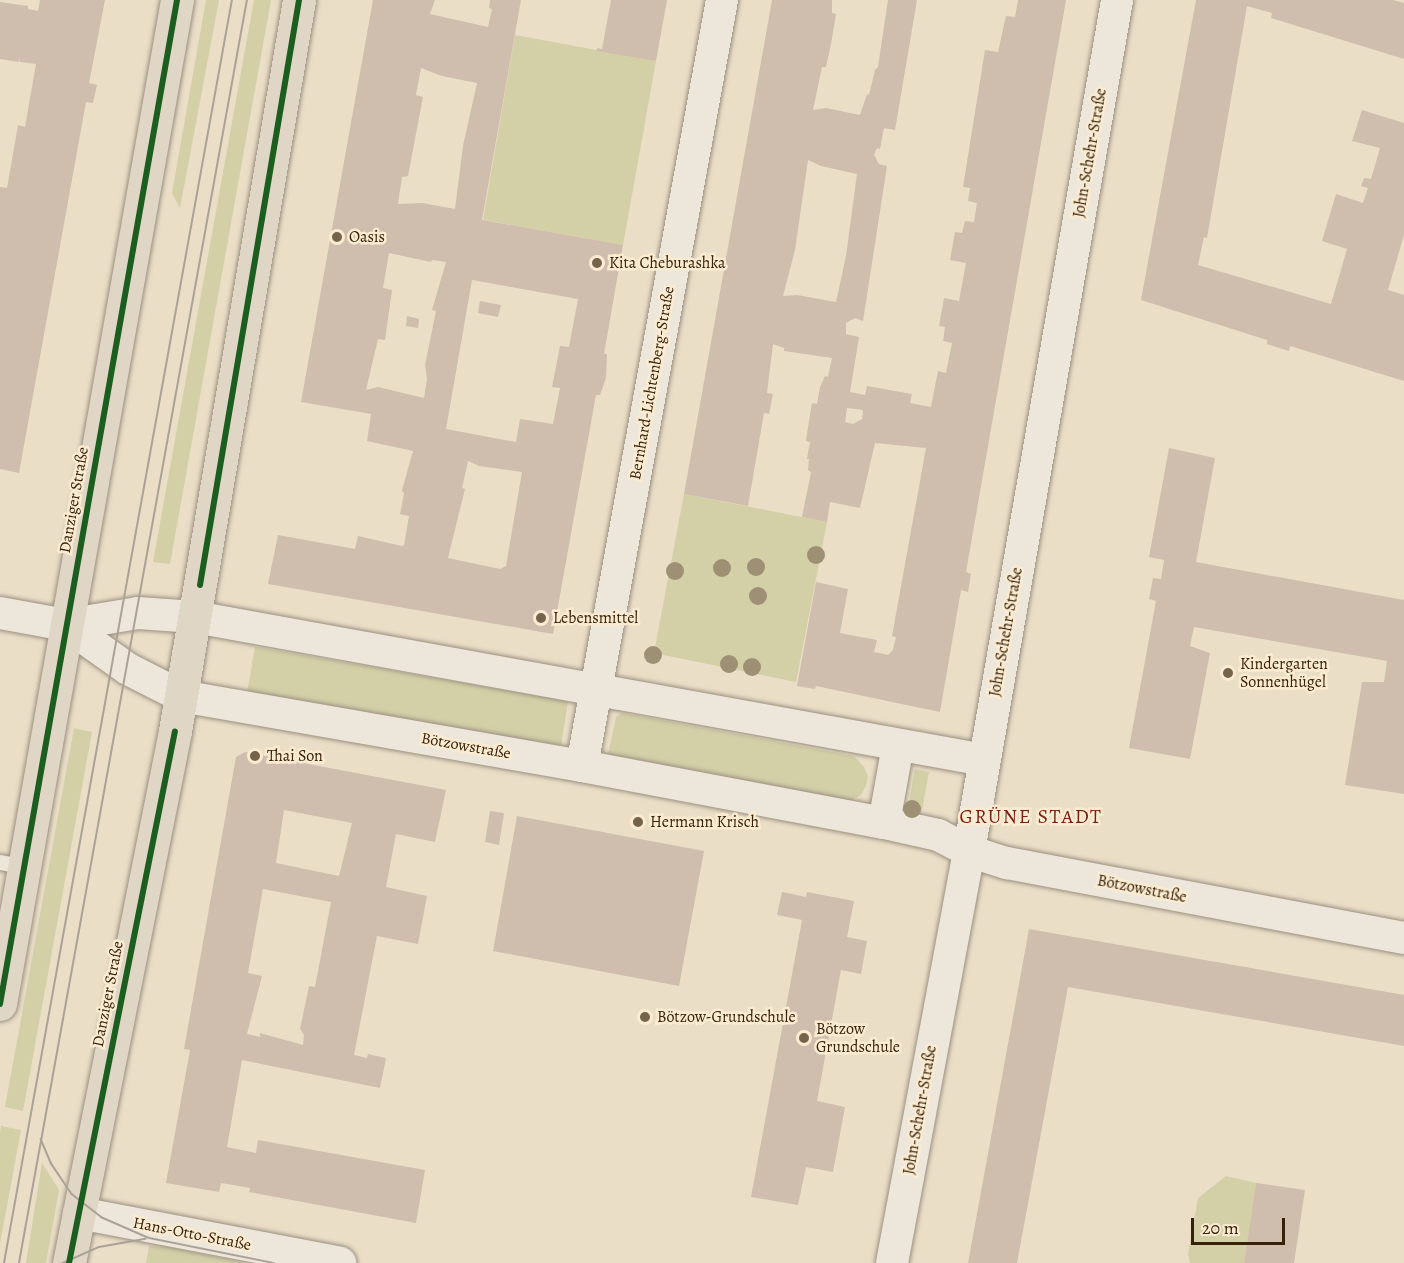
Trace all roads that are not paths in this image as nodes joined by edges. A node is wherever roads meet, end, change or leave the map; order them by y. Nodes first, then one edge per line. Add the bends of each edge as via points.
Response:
1 (177, 0) edge
2 (299, 0) edge
3 (722, 0) edge
4 (1117, 0) edge
5 (0, 613) edge
6 (195, 617) junction
7 (66, 625) junction
8 (596, 690) junction
9 (181, 696) junction
10 (898, 745) junction
11 (984, 760) junction
12 (582, 766) junction
13 (884, 823) junction
14 (969, 851) junction
15 (12, 865) edge
16 (1404, 938) edge
17 (1, 992) edge
18 (79, 1213) junction
19 (69, 1263) edge
20 (340, 1263) edge
21 (892, 1263) edge

1 - 7 main road, Danziger Straße
2 - 6 main road, Danziger Straße
3 - 8 street, Bernhard-Lichtenberg-Straße
4 - 11 street, John-Schehr-Straße
5 - 7 street, Bötzowstraße
6 - 7 street, Bötzowstraße via 138,613
6 - 8 street, Bötzowstraße
6 - 9 main road, Danziger Straße
7 - 9 street, Bötzowstraße via 128,669
7 - 15 main road, Danziger Straße
8 - 10 street, Bötzowstraße
8 - 12 street, Bernhard-Lichtenberg-Straße
9 - 12 street, Bötzowstraße
9 - 18 main road, Danziger Straße
10 - 11 street, Bötzowstraße
10 - 13 street
11 - 14 street, John-Schehr-Straße
12 - 13 street, Bötzowstraße
13 - 14 street, Bötzowstraße via 938,835
14 - 16 street, Bötzowstraße via 1007,864
14 - 21 street, John-Schehr-Straße
15 - 17 main road, Danziger Straße
18 - 19 main road, Danziger Straße
18 - 20 street, Hans-Otto-Straße

